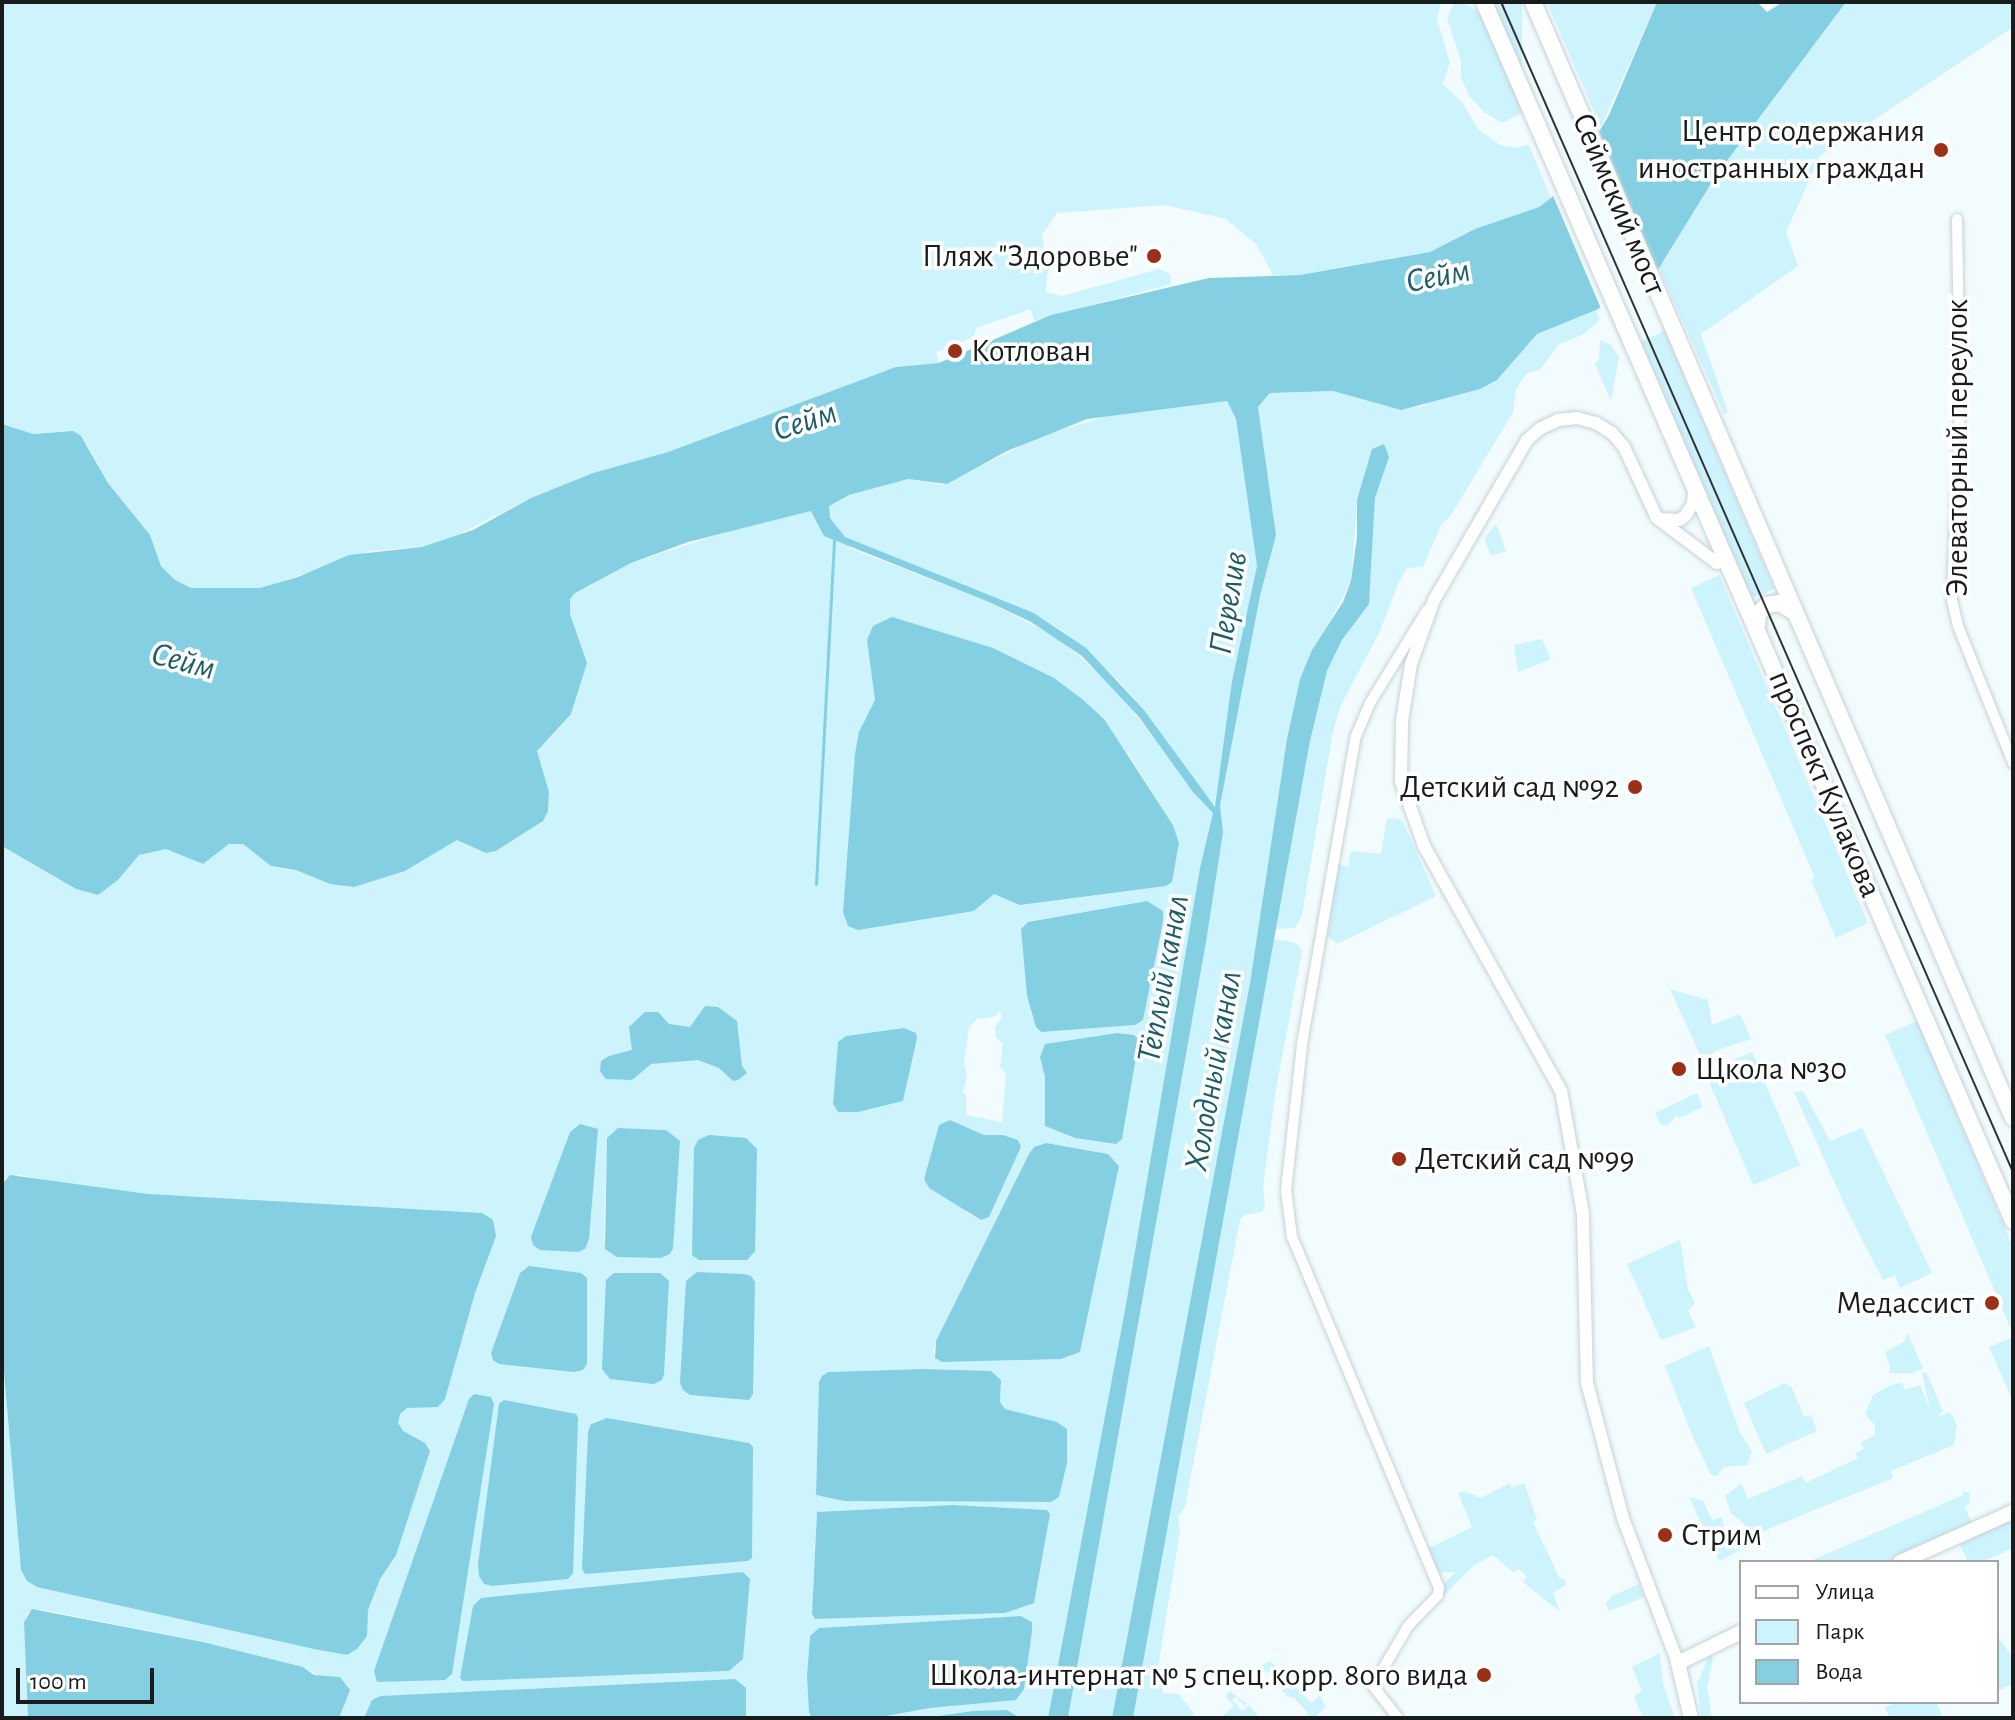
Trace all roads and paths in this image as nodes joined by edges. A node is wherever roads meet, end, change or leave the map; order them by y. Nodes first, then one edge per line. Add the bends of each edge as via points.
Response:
1 (1484, 2) edge
2 (1533, 2) edge
3 (1957, 219) dead end
4 (1672, 328) joint
5 (1633, 349) joint
6 (1694, 486) junction
7 (1657, 518) junction
8 (1722, 561) junction
9 (1434, 600) junction
10 (1794, 612) junction
11 (1757, 628) junction
12 (2013, 763) edge
13 (2013, 1118) edge
14 (2013, 1221) edge
15 (2013, 1512) edge
16 (1905, 1560) edge
17 (1739, 1633) edge
18 (1678, 1663) junction
19 (1398, 1718) edge
20 (1691, 1718) edge

1 - 5 main road, Сеймский мост
2 - 4 main road, Сеймский мост
3 - 12 street, Элеваторный переулок via 1960,406 1952,600
4 - 10 main road, проспект Кулакова
5 - 6 main road, проспект Кулакова
6 - 7 street via 1693,504 1685,516
6 - 8 main road, проспект Кулакова
7 - 8 street
7 - 9 street via 1624,447 1612,433 1577,418 1558,420 1527,440
8 - 11 main road, проспект Кулакова
9 - 18 street via 1405,693 1401,781 1424,846 1561,1091 1583,1214 1587,1383 1623,1518
9 - 19 street via 1370,703 1356,736 1302,1044 1286,1190 1292,1237 1439,1588 1404,1631 1373,1686
10 - 11 main road via 1779,603 1767,605 1758,614
10 - 13 main road, проспект Кулакова
11 - 14 main road, проспект Кулакова
15 - 16 main road
17 - 18 main road
18 - 20 main road

